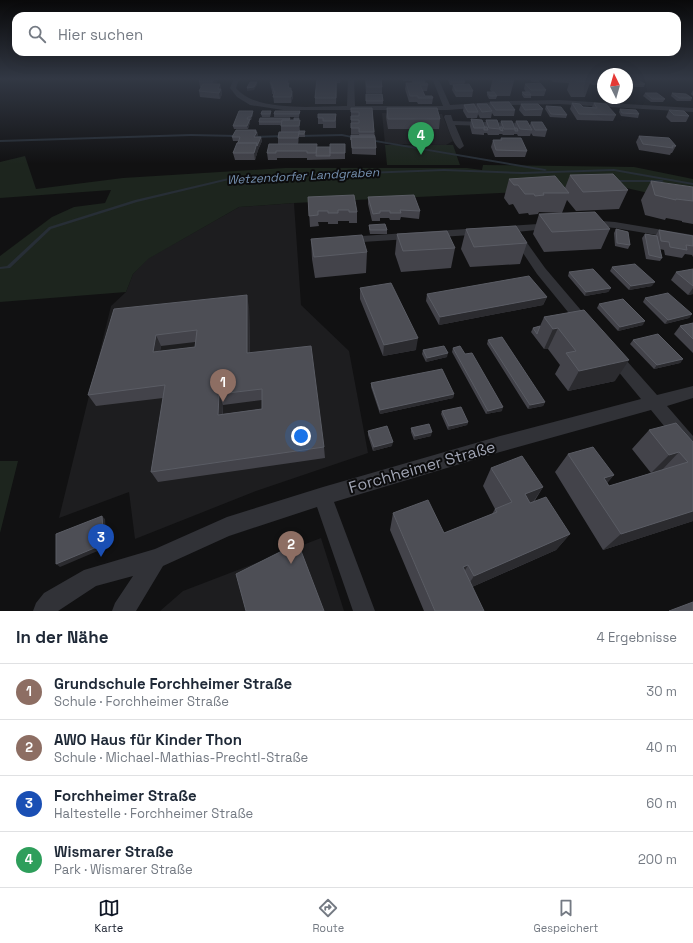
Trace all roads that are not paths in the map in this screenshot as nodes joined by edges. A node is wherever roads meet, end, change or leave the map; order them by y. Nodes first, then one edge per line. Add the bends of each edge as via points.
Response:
1 (275, 107) edge
2 (465, 107) edge
3 (648, 107) edge
4 (446, 108) junction
5 (351, 109) joint
6 (693, 110) edge
7 (450, 123) junction
8 (522, 125) edge
9 (460, 146) dead end
10 (511, 229) junction
11 (693, 238) edge
12 (334, 240) edge
13 (596, 336) edge
14 (606, 347) edge
15 (693, 392) edge
16 (654, 402) junction
17 (693, 448) edge
18 (323, 496) junction
19 (156, 559) junction
20 (44, 611) edge
21 (123, 611) edge
22 (364, 611) edge

1 - 5 street
2 - 4 street
3 - 6 street
4 - 5 street
4 - 7 street
7 - 8 street
7 - 9 street
10 - 11 street via 597,223
10 - 12 street
10 - 13 street via 541,271
14 - 16 street
15 - 16 street, Forchheimer Straße
16 - 17 street
16 - 18 street, Forchheimer Straße
18 - 19 street, Forchheimer Straße via 227,527
18 - 22 street
19 - 20 street, Forchheimer Straße via 91,577 52,601
19 - 21 street

